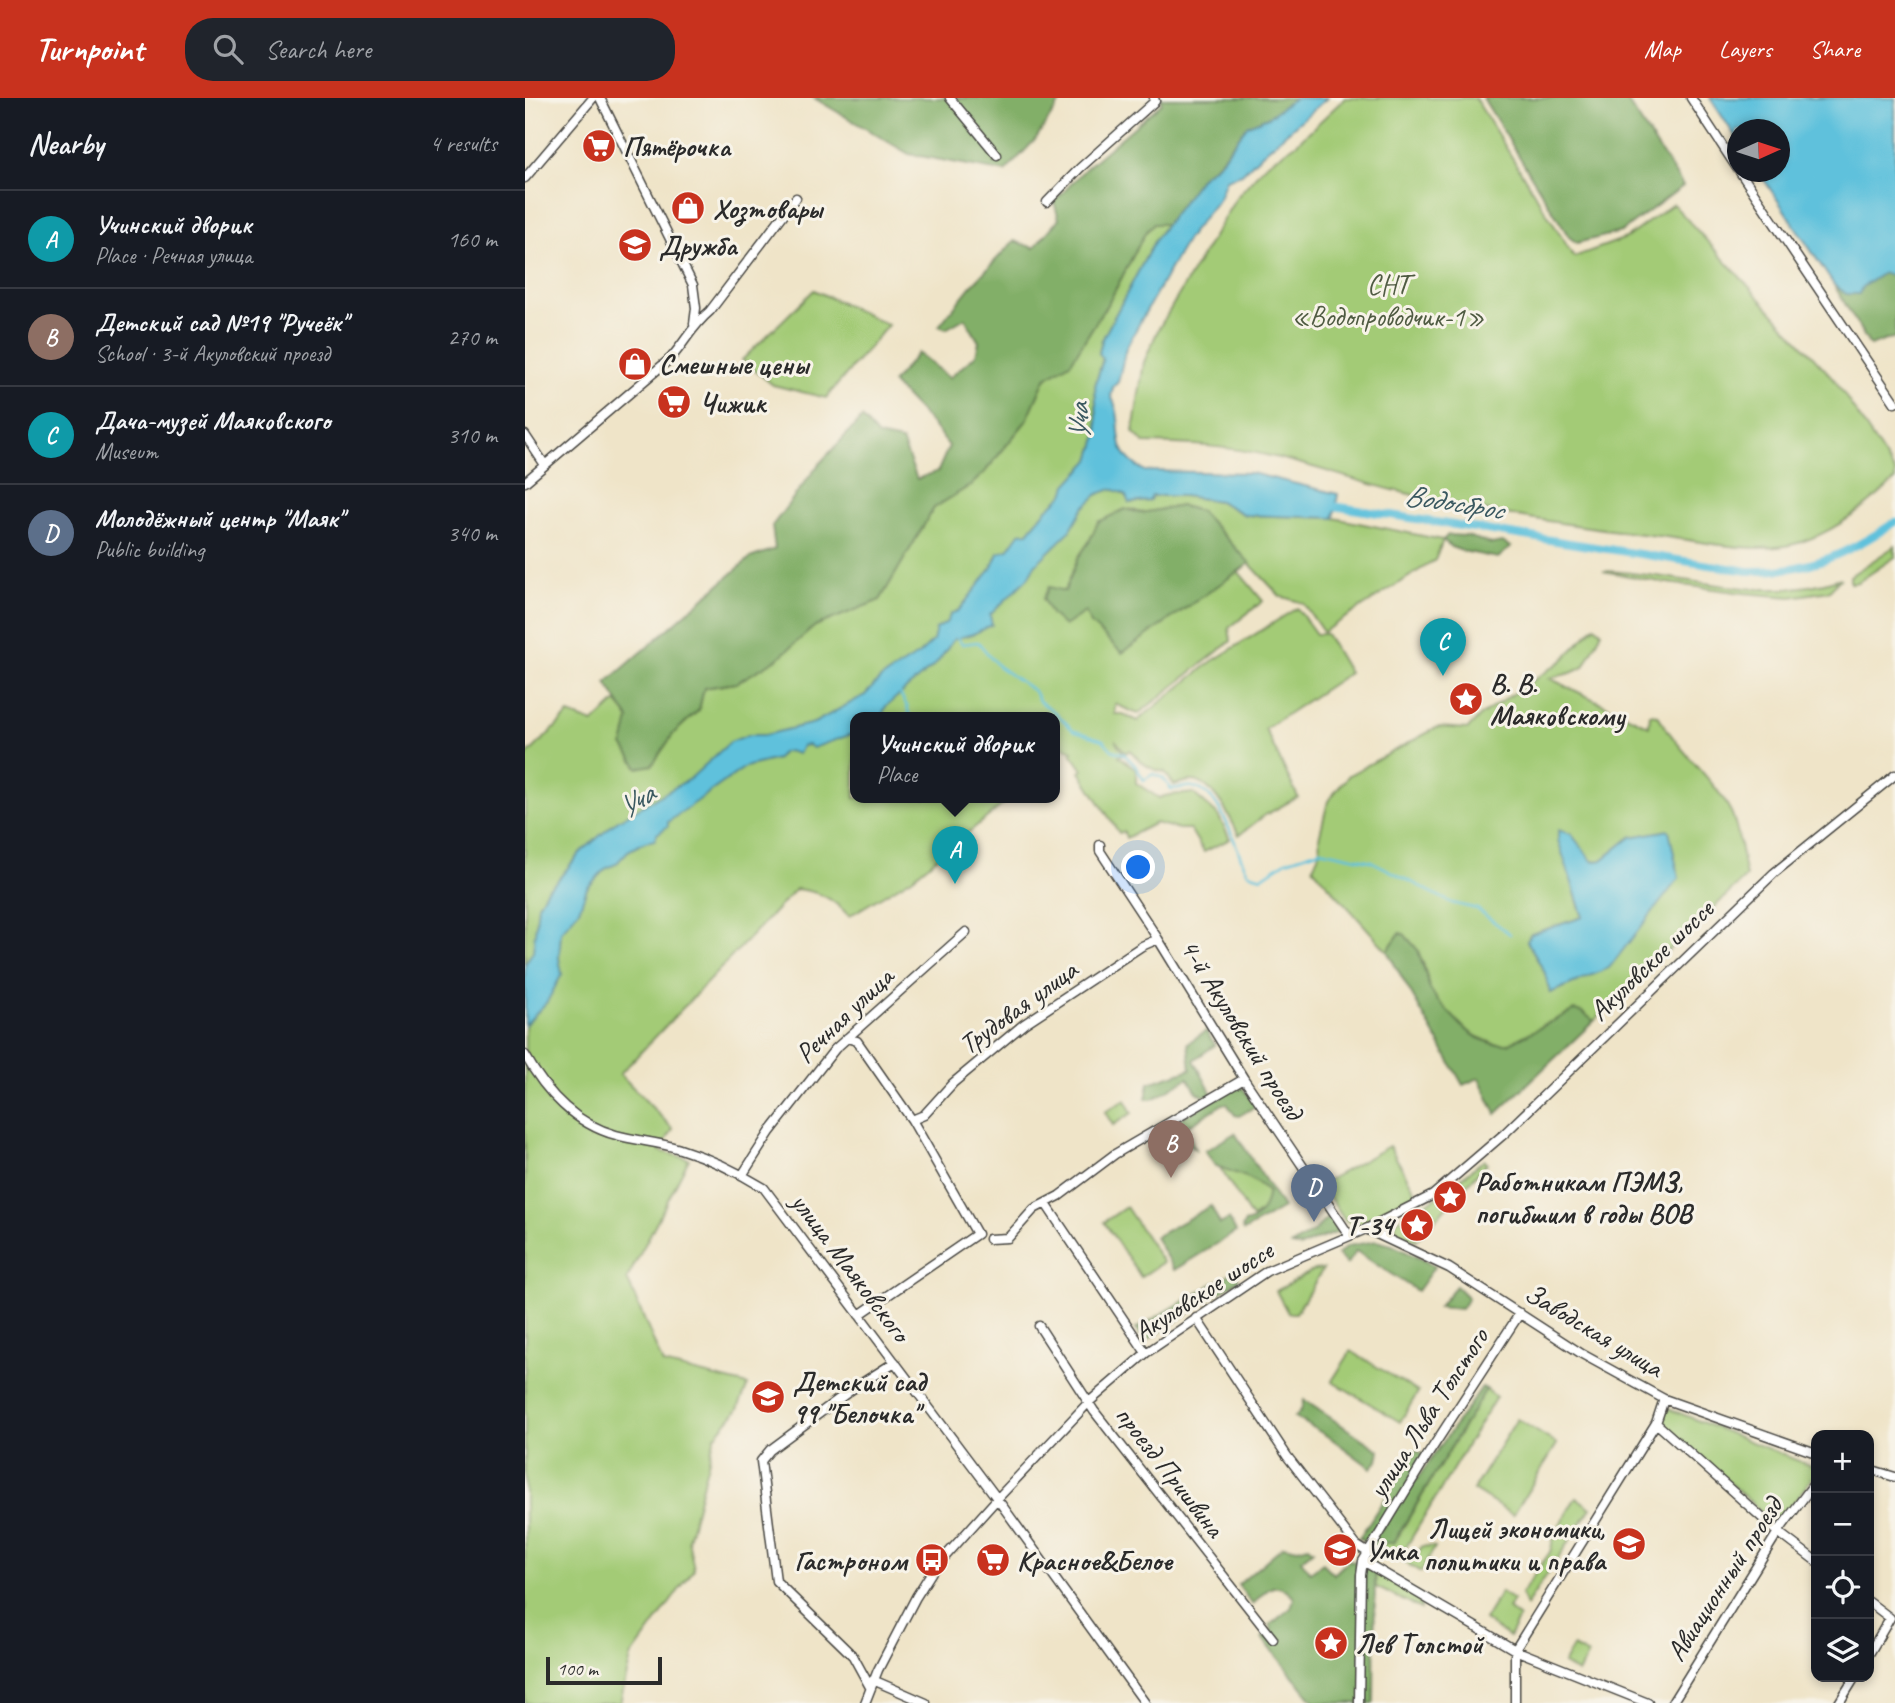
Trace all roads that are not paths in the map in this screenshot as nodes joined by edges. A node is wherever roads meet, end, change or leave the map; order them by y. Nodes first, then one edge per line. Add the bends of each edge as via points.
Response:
1 (593, 98) edge
2 (600, 98) edge
3 (950, 98) edge
4 (1154, 98) edge
5 (1691, 98) edge
6 (1727, 152) edge
7 (997, 155) dead end
8 (525, 178) edge
9 (1747, 182) edge
10 (796, 198) dead end
11 (1047, 202) dead end
12 (694, 324) junction
13 (1895, 403) edge
14 (525, 435) edge
15 (545, 465) junction
16 (525, 482) edge
17 (1895, 775) edge
18 (1100, 845) dead end
19 (965, 932) dead end
20 (1158, 939) junction
21 (847, 1038) junction
22 (525, 1055) edge
23 (1244, 1079) junction
24 (912, 1120) junction
25 (743, 1174) junction
26 (1046, 1204) junction
27 (1366, 1229) junction
28 (1349, 1235) junction
29 (989, 1239) dead end
30 (1520, 1313) junction
31 (859, 1315) junction
32 (1196, 1318) junction
33 (1039, 1326) dead end
34 (1146, 1353) junction
35 (895, 1363) junction
36 (1664, 1399) junction
37 (1089, 1402) junction
38 (1656, 1423) junction
39 (1811, 1451) edge
40 (1874, 1471) edge
41 (1895, 1477) edge
42 (1811, 1488) edge
43 (997, 1499) junction
44 (1778, 1532) junction
45 (1365, 1556) junction
46 (1811, 1558) edge
47 (1874, 1606) edge
48 (1273, 1639) dead end
49 (1874, 1645) edge
50 (1515, 1650) junction
51 (1852, 1682) edge
52 (872, 1684) junction
53 (865, 1703) edge
54 (926, 1703) edge
55 (1145, 1703) edge
56 (1359, 1703) edge
57 (1515, 1703) edge
58 (1648, 1703) edge
59 (1672, 1703) edge
60 (1839, 1703) edge

1 - 8 street
2 - 12 street via 693,285
3 - 7 street
4 - 11 street via 1155,102
5 - 6 street
9 - 13 street
10 - 12 street via 710,311
12 - 15 street via 671,358
14 - 15 street
15 - 16 street
17 - 27 street, Акуловское шоссе via 1774,873 1504,1133 1433,1195
18 - 20 street, 4-й Акуловский проезд
19 - 21 street, Речная улица
20 - 23 street, 4-й Акуловский проезд
20 - 24 street, Трудовая улица via 1024,1024 953,1083 924,1115
21 - 24 street via 857,1041
21 - 25 street, Речная улица via 808,1082
22 - 25 street, улица Маяковского via 557,1102 586,1121 613,1135 679,1148
23 - 26 street via 1115,1154
23 - 28 street, 4-й Акуловский проезд
24 - 31 street via 977,1234
25 - 31 street, улица Маяковского via 764,1188
26 - 29 street via 1034,1209 1008,1238
26 - 34 street
27 - 28 street, Акуловское шоссе
27 - 30 street, Заводская улица via 1449,1268
28 - 32 street, Акуловское шоссе via 1267,1271
30 - 36 street, Заводская улица
30 - 45 street, улица Льва Толстого
31 - 35 street, улица Маяковского
32 - 34 street, Акуловское шоссе
32 - 45 street via 1286,1456
33 - 37 street, проезд Пришвина
34 - 37 street, Акуловское шоссе
35 - 43 street, улица Маяковского
35 - 52 street via 832,1404 761,1461 776,1581 853,1656
36 - 38 street, Заводская улица
36 - 39 street
37 - 43 street, Акуловское шоссе
37 - 48 street, проезд Пришвина
38 - 44 street, Заводская улица
38 - 50 street
40 - 41 street
42 - 44 street, Авиационный проезд
43 - 52 street, Акуловское шоссе via 933,1570
43 - 55 street, улица Маяковского
44 - 46 street, Заводская улица
44 - 59 street, Авиационный проезд
45 - 50 street
45 - 56 street, улица Льва Толстого
47 - 49 street via 1890,1618
50 - 57 street
50 - 58 street
51 - 60 street
52 - 53 street, Акуловское шоссе
52 - 54 street

